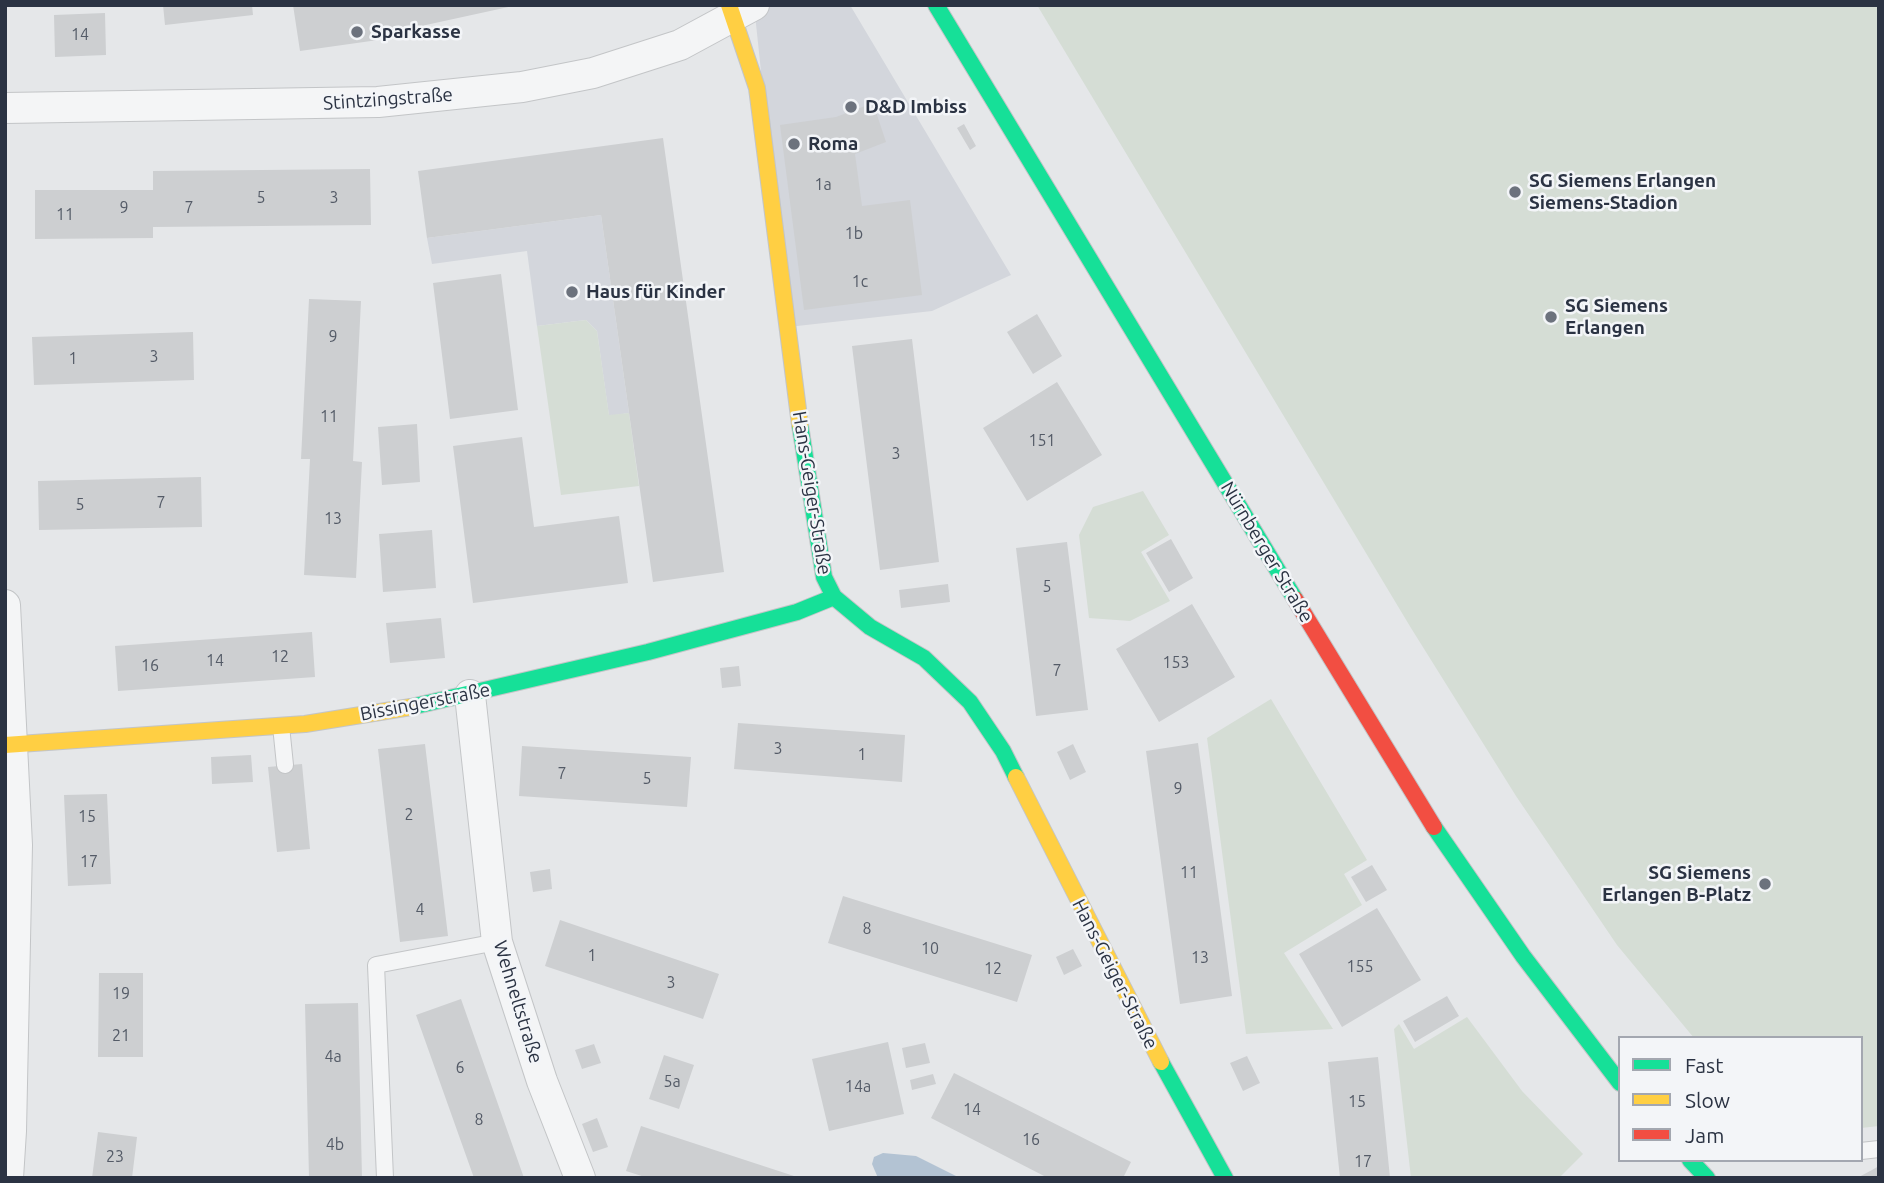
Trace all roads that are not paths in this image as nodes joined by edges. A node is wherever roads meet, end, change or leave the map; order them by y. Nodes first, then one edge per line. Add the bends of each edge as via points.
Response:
1 (936, 5) edge
2 (739, 9) edge
3 (5, 108) edge
4 (834, 597) junction
5 (5, 605) edge
6 (470, 695) junction
7 (281, 726) junction
8 (8, 745) edge
9 (285, 765) dead end
10 (497, 942) junction
11 (1618, 1080) edge
12 (1691, 1162) edge
13 (8, 1178) edge
14 (385, 1178) edge
15 (580, 1178) edge
16 (1225, 1178) edge
17 (1707, 1178) edge

1 - 11 street, Nürnberger Straße via 1424,812 1523,956
2 - 3 street, Stintzingstraße via 680,45 567,80 522,87 378,102
2 - 4 street, Hans-Geiger-Straße via 757,88 817,548
4 - 6 street, Bissingerstraße via 697,639
4 - 16 street, Hans-Geiger-Straße via 870,627 924,659 970,702 1003,751 1132,1010
5 - 8 street
6 - 7 street, Bissingerstraße
6 - 10 street, Wehneltstraße
7 - 8 street, Bissingerstraße
7 - 9 lane
8 - 13 street via 17,845
10 - 14 lane via 376,965
10 - 15 street, Wehneltstraße via 542,1081
12 - 17 street

